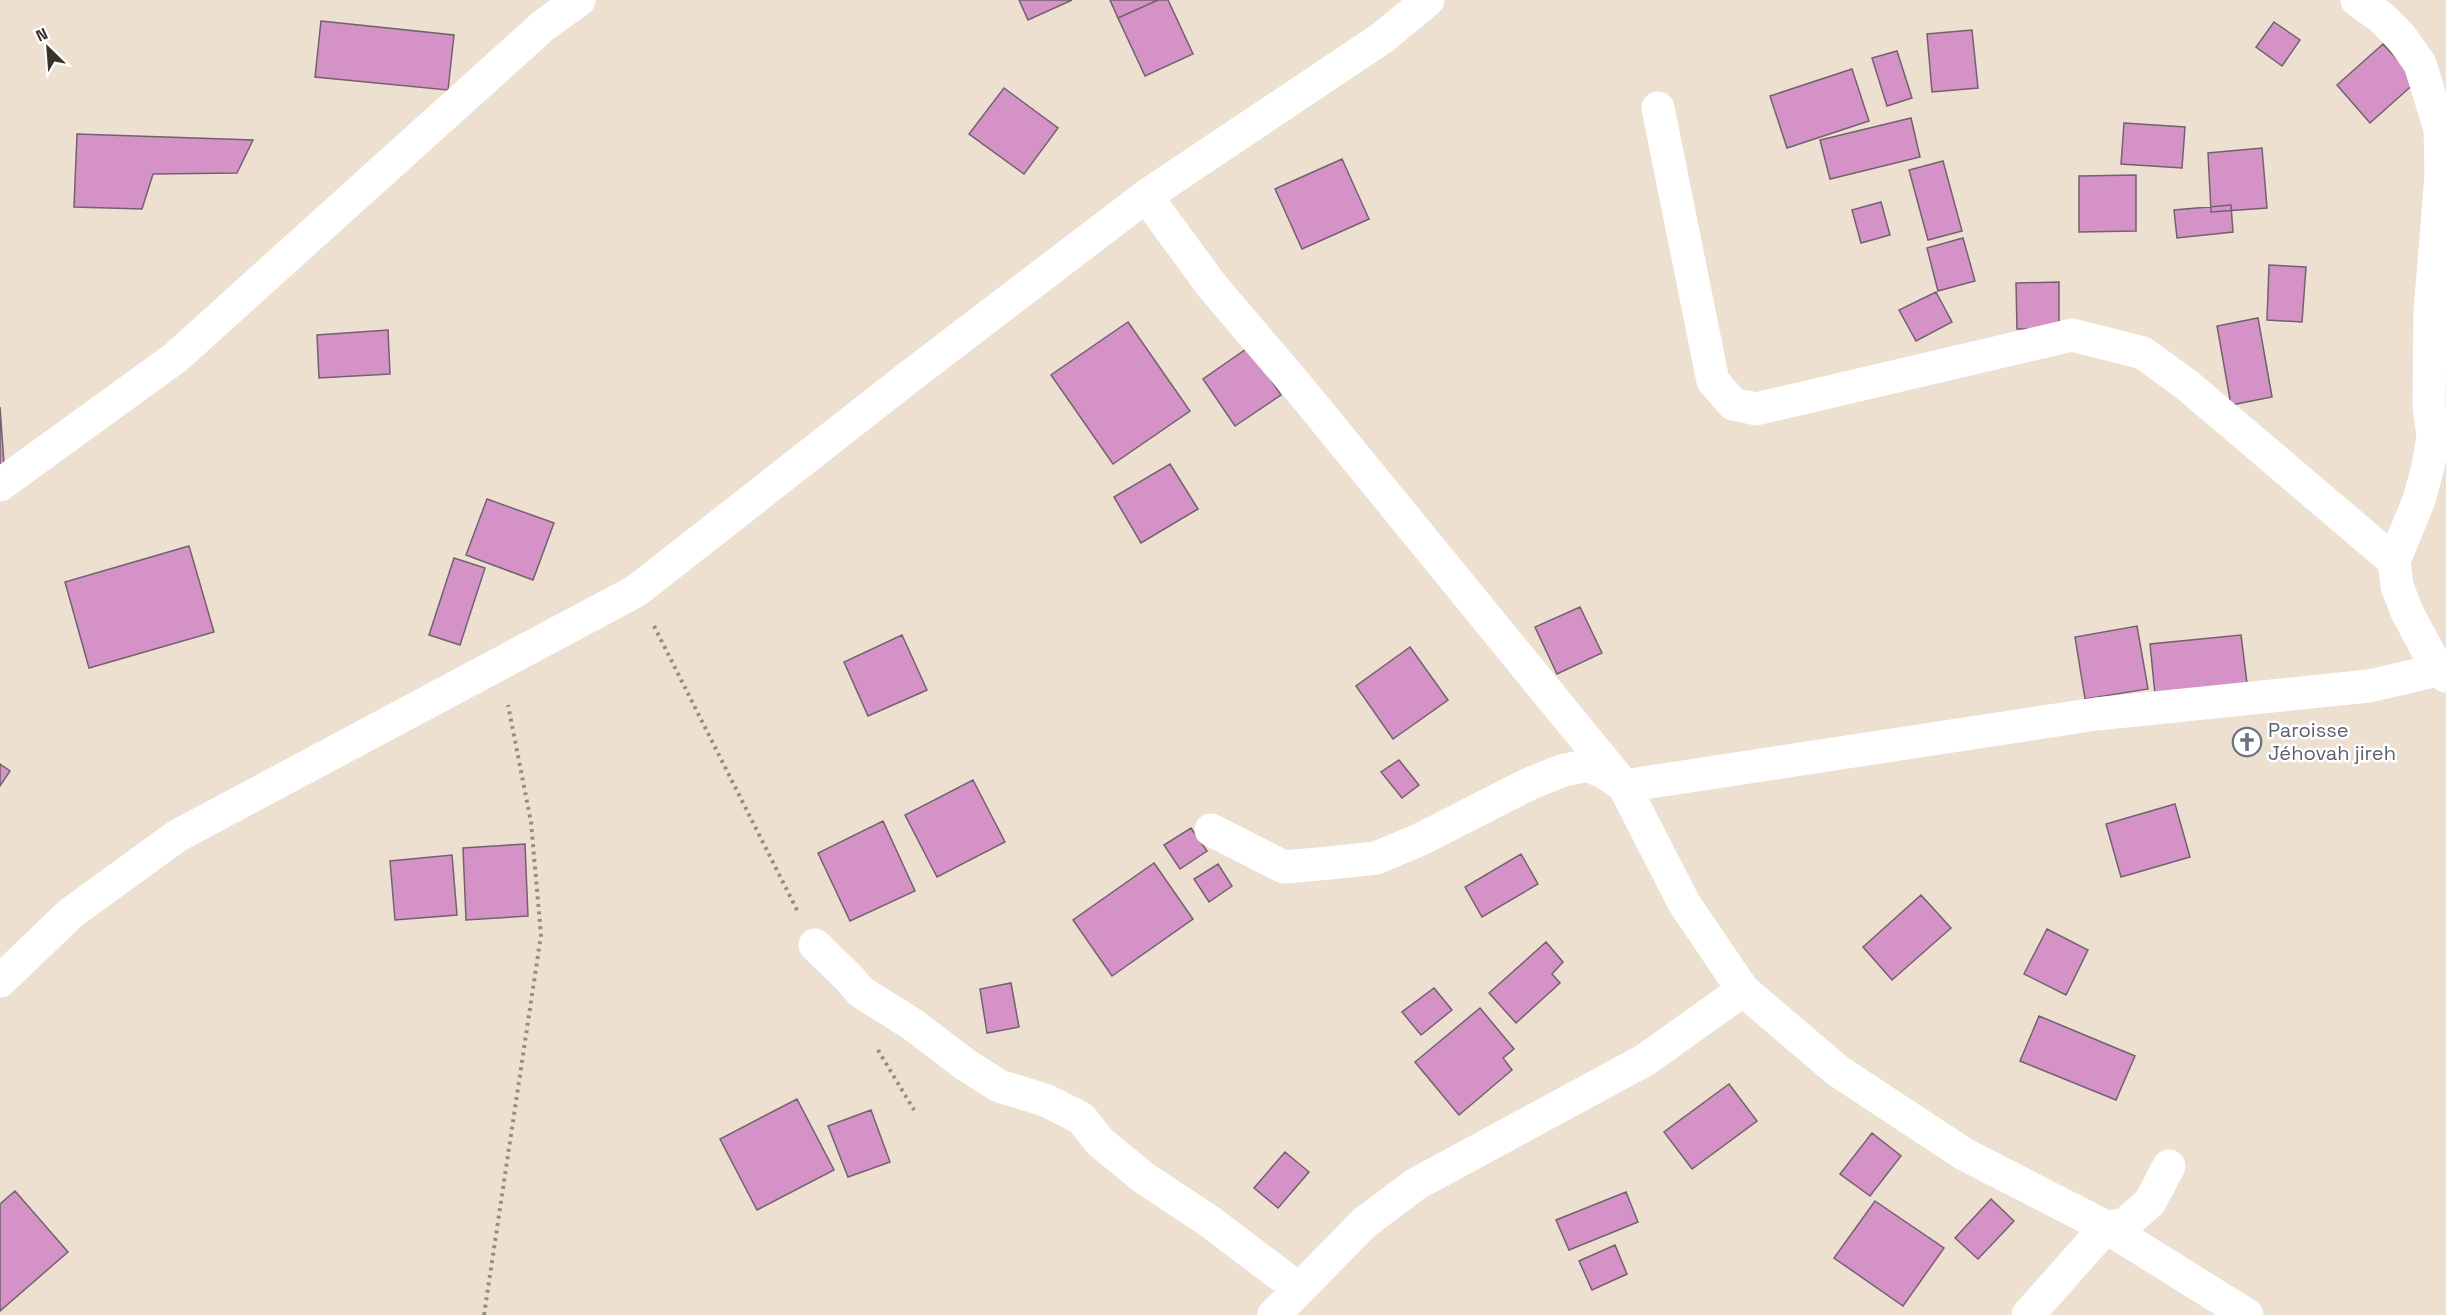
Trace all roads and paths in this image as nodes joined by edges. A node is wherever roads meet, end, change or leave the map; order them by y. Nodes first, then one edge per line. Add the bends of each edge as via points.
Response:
1 (579, 0) edge
2 (1428, 0) edge
3 (2357, 0) edge
4 (1658, 108) dead end
5 (1146, 196) junction
6 (0, 485) edge
7 (2394, 561) junction
8 (636, 591) junction
9 (501, 665) junction
10 (2442, 673) edge
11 (1624, 786) junction
12 (1211, 830) dead end
13 (814, 945) joint
14 (0, 981) edge
15 (1743, 990) junction
16 (874, 1044) dead end
17 (914, 1110) dead end
18 (2169, 1166) dead end
19 (2106, 1227) junction
20 (1299, 1289) junction
21 (484, 1315) edge
22 (1274, 1315) edge
23 (2028, 1315) edge
24 (2247, 1315) edge

1 - 6 street via 535,33 175,358
2 - 5 street via 1382,38
3 - 7 street via 2400,36 2420,64 2440,129 2430,312 2429,406 2433,437 2420,500
4 - 7 street via 1713,381 1733,404 1756,409 2072,334 2143,353 2187,385
5 - 8 street
5 - 11 street via 1212,286
7 - 10 street via 2400,595
8 - 9 street
8 - 13 path
9 - 14 street via 177,836 71,913
9 - 21 path via 531,822 541,935
10 - 11 street via 2369,686 2096,714
11 - 12 street via 1588,765 1561,771 1376,858 1284,867
11 - 15 street via 1684,903
13 - 20 street via 861,992 966,1065 999,1086 1045,1100 1081,1118 1100,1142 1144,1178
15 - 19 street via 1838,1071 1964,1154
15 - 20 street via 1645,1060 1416,1184 1364,1223
16 - 17 path
18 - 19 street via 2150,1202 2124,1225
19 - 23 street
19 - 24 street
20 - 22 street

